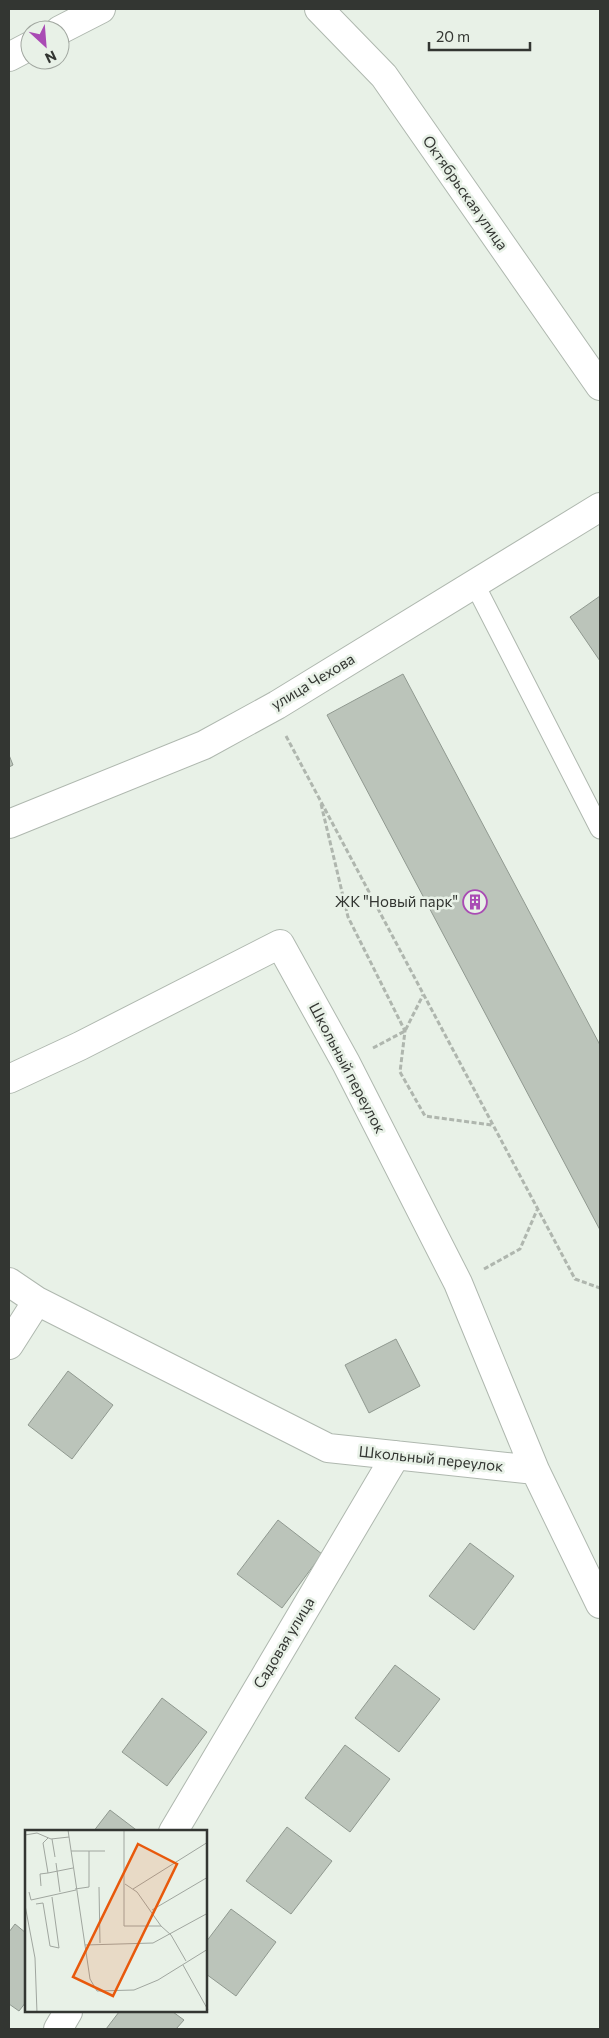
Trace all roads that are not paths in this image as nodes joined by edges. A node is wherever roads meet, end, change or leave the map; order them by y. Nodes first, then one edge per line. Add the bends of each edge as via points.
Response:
1 (101, 9) edge
2 (319, 9) edge
3 (70, 25) edge
4 (600, 386) edge
5 (600, 507) edge
6 (474, 583) junction
7 (9, 824) edge
8 (600, 829) edge
9 (9, 1078) edge
10 (9, 1282) edge
11 (37, 1301) junction
12 (9, 1345) edge
13 (396, 1455) junction
14 (535, 1470) junction
15 (600, 1604) edge
16 (174, 1830) edge
17 (67, 2013) edge
18 (58, 2029) edge

1 - 3 street
2 - 4 street, Октябрьская улица via 384,76
5 - 6 street, улица Чехова
6 - 7 street, улица Чехова via 277,705 204,745
6 - 8 lane
9 - 14 street, Школьный переулок via 80,1046 280,944 346,1063 458,1283
10 - 11 street, Школьный переулок
11 - 12 street
11 - 13 street, Школьный переулок via 328,1448
13 - 14 street, Школьный переулок
13 - 16 street, Садовая улица
14 - 15 street, Школьный переулок
17 - 18 street

